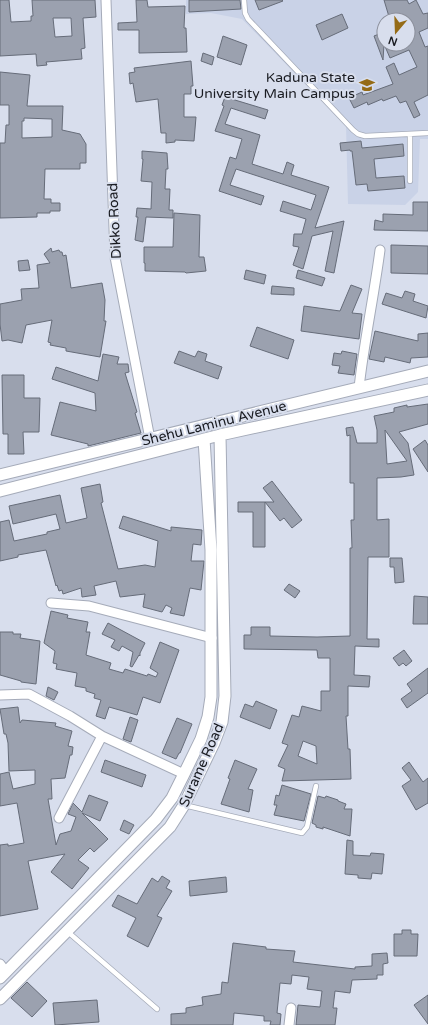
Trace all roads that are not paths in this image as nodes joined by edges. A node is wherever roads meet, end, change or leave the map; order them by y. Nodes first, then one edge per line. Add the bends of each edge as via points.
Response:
1 (106, 0) edge
2 (244, 0) edge
3 (428, 133) edge
4 (410, 134) junction
5 (410, 181) dead end
6 (380, 250) dead end
7 (428, 371) edge
8 (359, 388) junction
9 (428, 390) edge
10 (220, 434) junction
11 (150, 438) junction
12 (204, 439) junction
13 (0, 475) edge
14 (0, 491) edge
15 (51, 603) dead end
16 (212, 638) junction
17 (0, 695) edge
18 (102, 736) junction
19 (184, 774) junction
20 (316, 786) dead end
21 (184, 805) junction
22 (59, 818) dead end
23 (103, 872) junction
24 (113, 883) junction
25 (67, 931) junction
26 (2, 972) edge
27 (0, 999) edge
28 (291, 1008) dead end
29 (157, 1009) dead end
30 (289, 1025) edge

1 - 11 street, Dikko Road via 115,257
2 - 4 lane via 248,19 353,130 365,136
3 - 4 lane
4 - 5 lane
6 - 8 street
7 - 8 street, Shehu Laminu Avenue
8 - 11 street, Shehu Laminu Avenue
9 - 10 street, Shehu Laminu Avenue
10 - 12 street, Shehu Laminu Avenue
10 - 21 street, Surame Road via 225,696 222,722
11 - 13 street, Shehu Laminu Avenue
12 - 14 street, Shehu Laminu Avenue
12 - 16 street, Surame Road via 211,550
15 - 16 street via 89,606
16 - 19 street, Surame Road via 208,717 201,739
17 - 18 street via 29,694
18 - 19 street
18 - 22 street
19 - 23 street, Surame Road via 172,798 156,819
20 - 21 lane via 307,827 302,833
21 - 24 street, Surame Road via 170,827
23 - 24 street
23 - 26 street, Surame Road
24 - 25 street, Surame Road
25 - 27 street, Surame Road
25 - 29 lane
28 - 30 street

